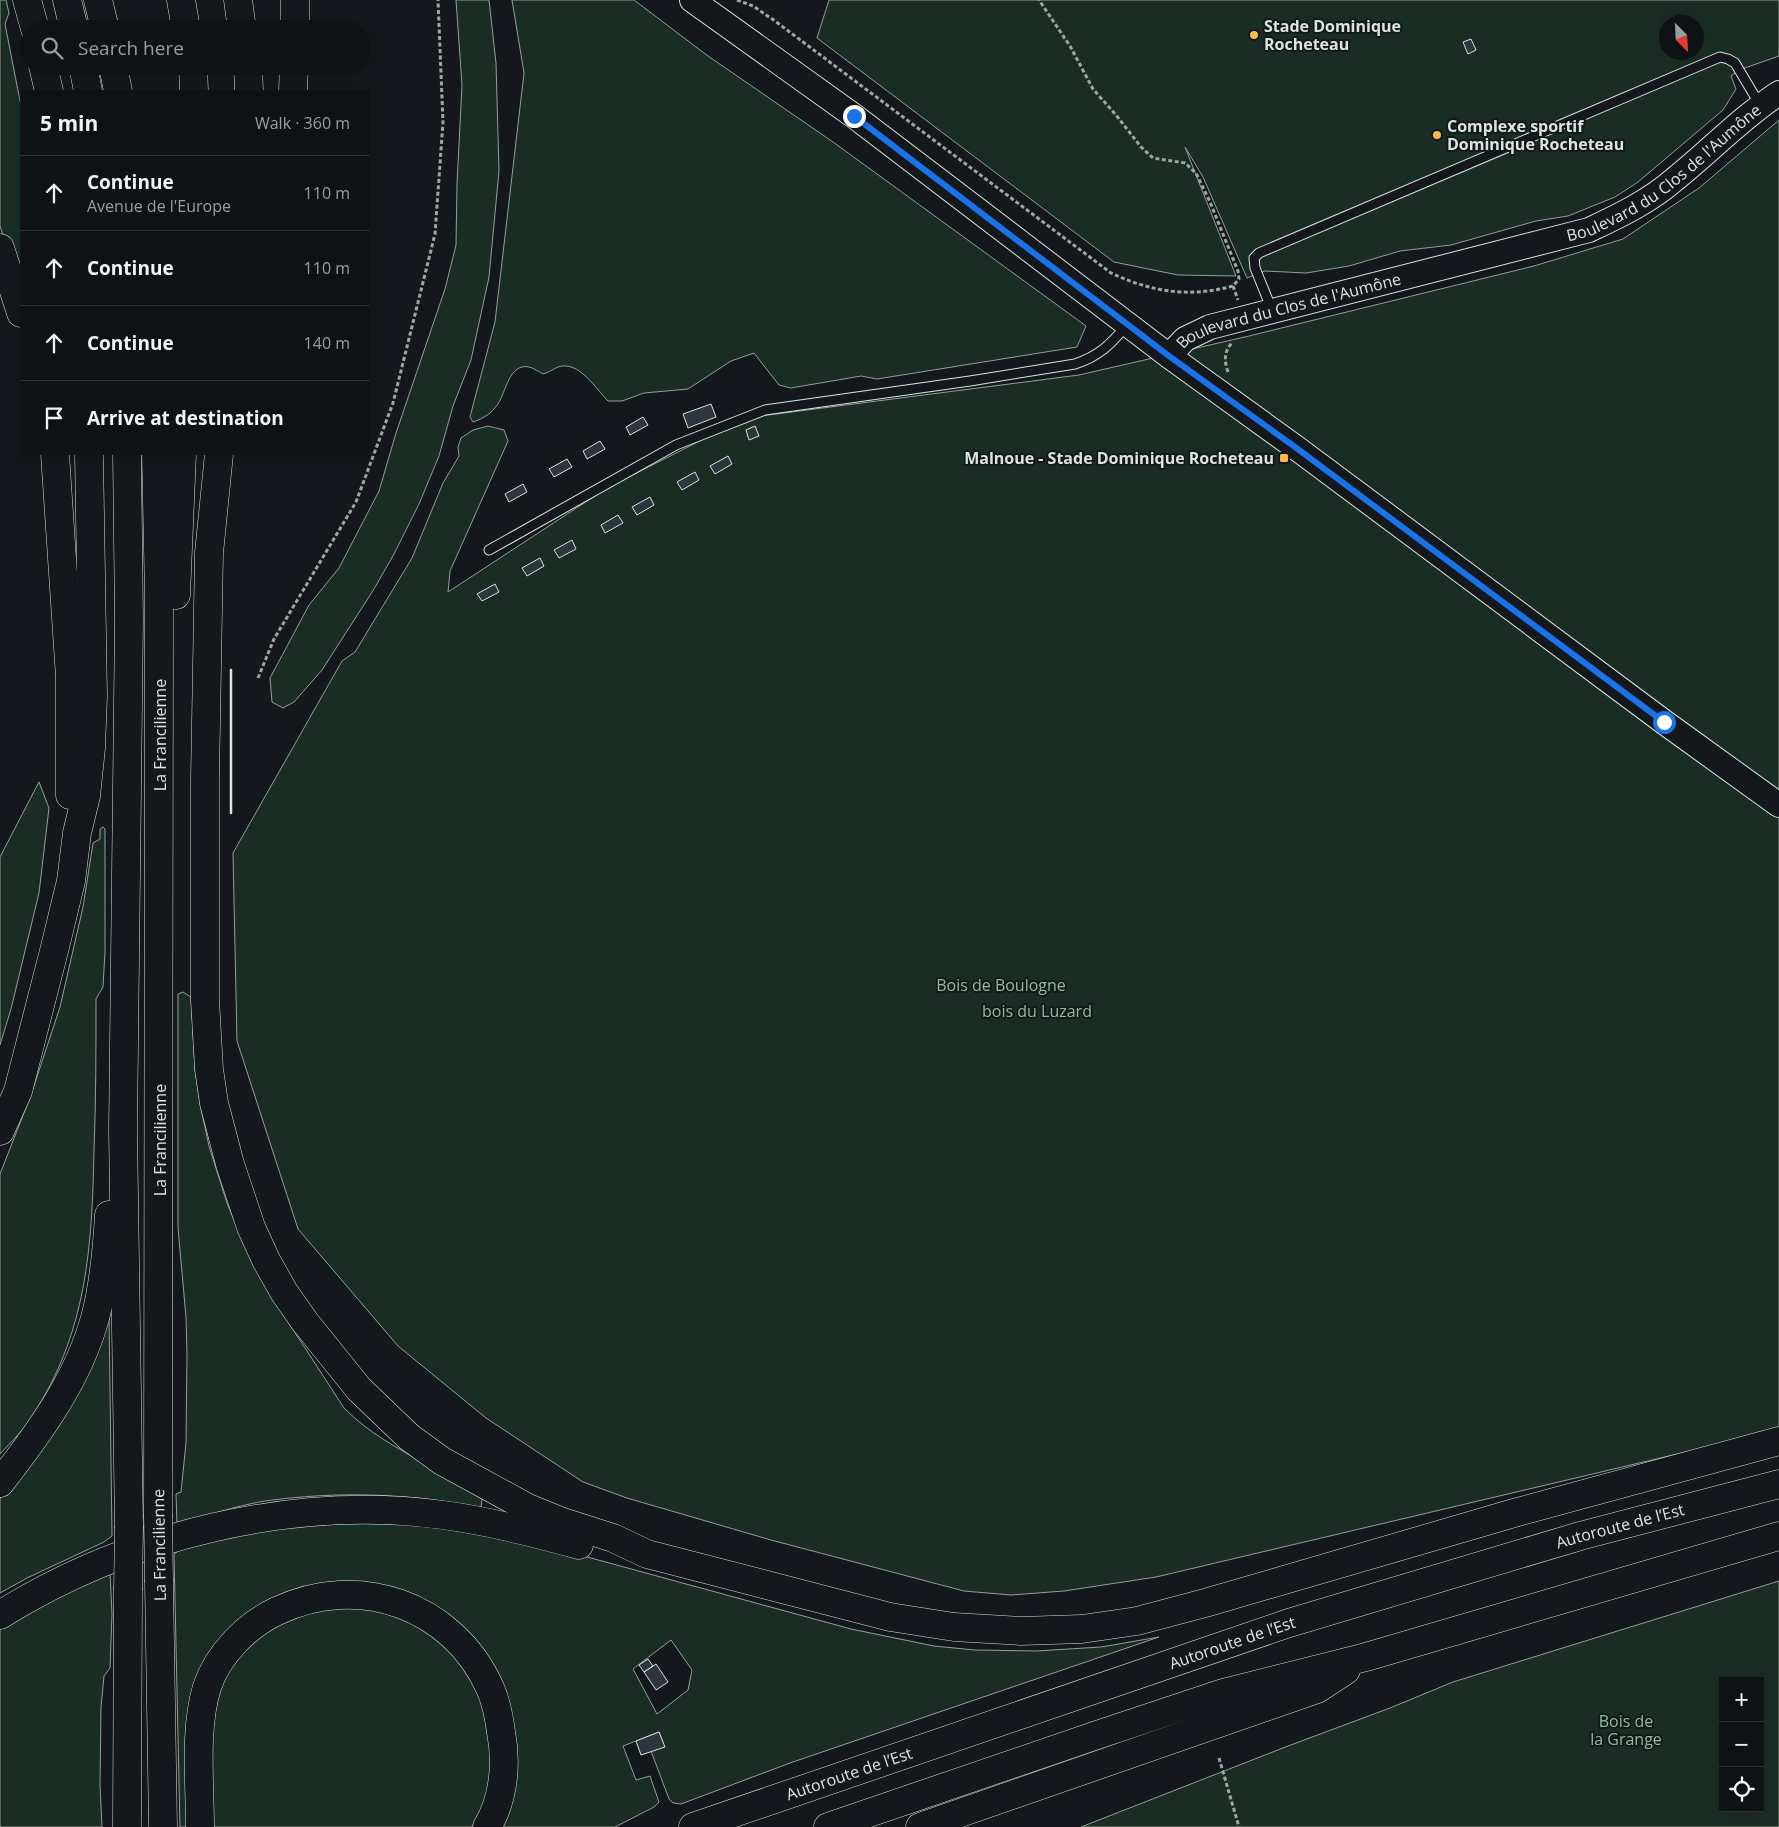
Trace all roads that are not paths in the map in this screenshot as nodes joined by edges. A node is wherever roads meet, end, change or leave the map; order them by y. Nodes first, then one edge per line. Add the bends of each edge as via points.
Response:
1 (27, 0) edge
2 (67, 0) edge
3 (98, 0) edge
4 (181, 0) edge
5 (238, 0) edge
6 (295, 0) edge
7 (692, 0) edge
8 (33, 20) edge
9 (72, 20) edge
10 (103, 20) edge
11 (184, 20) edge
12 (241, 20) edge
13 (295, 20) edge
14 (45, 75) edge
15 (85, 75) edge
16 (115, 75) edge
17 (193, 75) edge
18 (248, 75) edge
19 (294, 75) edge
20 (49, 90) edge
21 (88, 90) edge
22 (118, 90) edge
23 (194, 90) edge
24 (249, 90) edge
25 (293, 90) edge
26 (1770, 99) edge
27 (0, 248) edge
28 (20, 310) edge
29 (1272, 310) junction
30 (1128, 324) junction
31 (1169, 356) junction
32 (55, 455) edge
33 (89, 455) edge
34 (127, 455) edge
35 (156, 455) edge
36 (182, 455) edge
37 (219, 455) edge
38 (489, 550) dead end
39 (160, 668) junction
40 (1779, 805) edge
41 (77, 833) junction
42 (123, 1130) junction
43 (0, 1131) edge
44 (1779, 1441) edge
45 (0, 1483) edge
46 (1779, 1484) edge
47 (1779, 1536) edge
48 (647, 1554) junction
49 (0, 1615) edge
50 (1366, 1658) junction
51 (127, 1827) edge
52 (163, 1827) edge
53 (200, 1827) edge
54 (487, 1827) edge
55 (693, 1827) edge
56 (828, 1827) edge
57 (920, 1827) edge

1 - 8 highway
2 - 9 highway
3 - 10 highway
4 - 11 highway
5 - 12 highway
6 - 13 highway
7 - 30 main road, Boulevard du Clos de l'Aumône via 854,116
14 - 20 highway
15 - 21 highway
16 - 22 highway
17 - 23 highway
18 - 24 highway
19 - 25 highway
26 - 29 main road, Boulevard du Clos de l'Aumône via 1674,180 1632,210 1589,230
26 - 29 lane via 1734,63 1720,57 1259,253 1254,258 1255,268
27 - 28 highway
29 - 31 main road, Boulevard du Clos de l'Aumône via 1196,332
30 - 31 main road, Boulevard du Clos de l'Aumône
30 - 38 lane via 1111,344 1091,358 1075,364 765,410 676,445
31 - 40 main road
32 - 41 highway via 70,678 70,802
33 - 41 highway via 93,696 87,787
34 - 42 highway, La Francilienne via 129,619
35 - 39 highway, La Francilienne
36 - 39 highway via 175,625
37 - 48 highway via 209,553 205,1000 214,1103 251,1227 279,1284 305,1322 359,1389 409,1437 442,1461 528,1508 613,1538
39 - 52 highway, La Francilienne, bridge via 158,1515
41 - 43 highway via 71,881 18,1091
42 - 45 highway via 111,1173 101,1292 86,1344 50,1414
42 - 51 highway, bridge via 129,1526
44 - 48 highway via 1514,1512 1205,1603 1137,1621 1082,1629 1021,1631 954,1627 890,1617
46 - 55 highway, Autoroute de l’Est via 1580,1536 1289,1623
47 - 50 highway
48 - 49 highway via 611,1554 482,1520 441,1514 375,1511 297,1514 178,1536 53,1584
50 - 56 highway via 1223,1693
50 - 57 highway via 1317,1689
53 - 54 highway via 203,1710 208,1687 231,1647 264,1617 292,1604 322,1595 352,1594 379,1597 427,1615 446,1629 478,1665 491,1689 504,1746 500,1797

